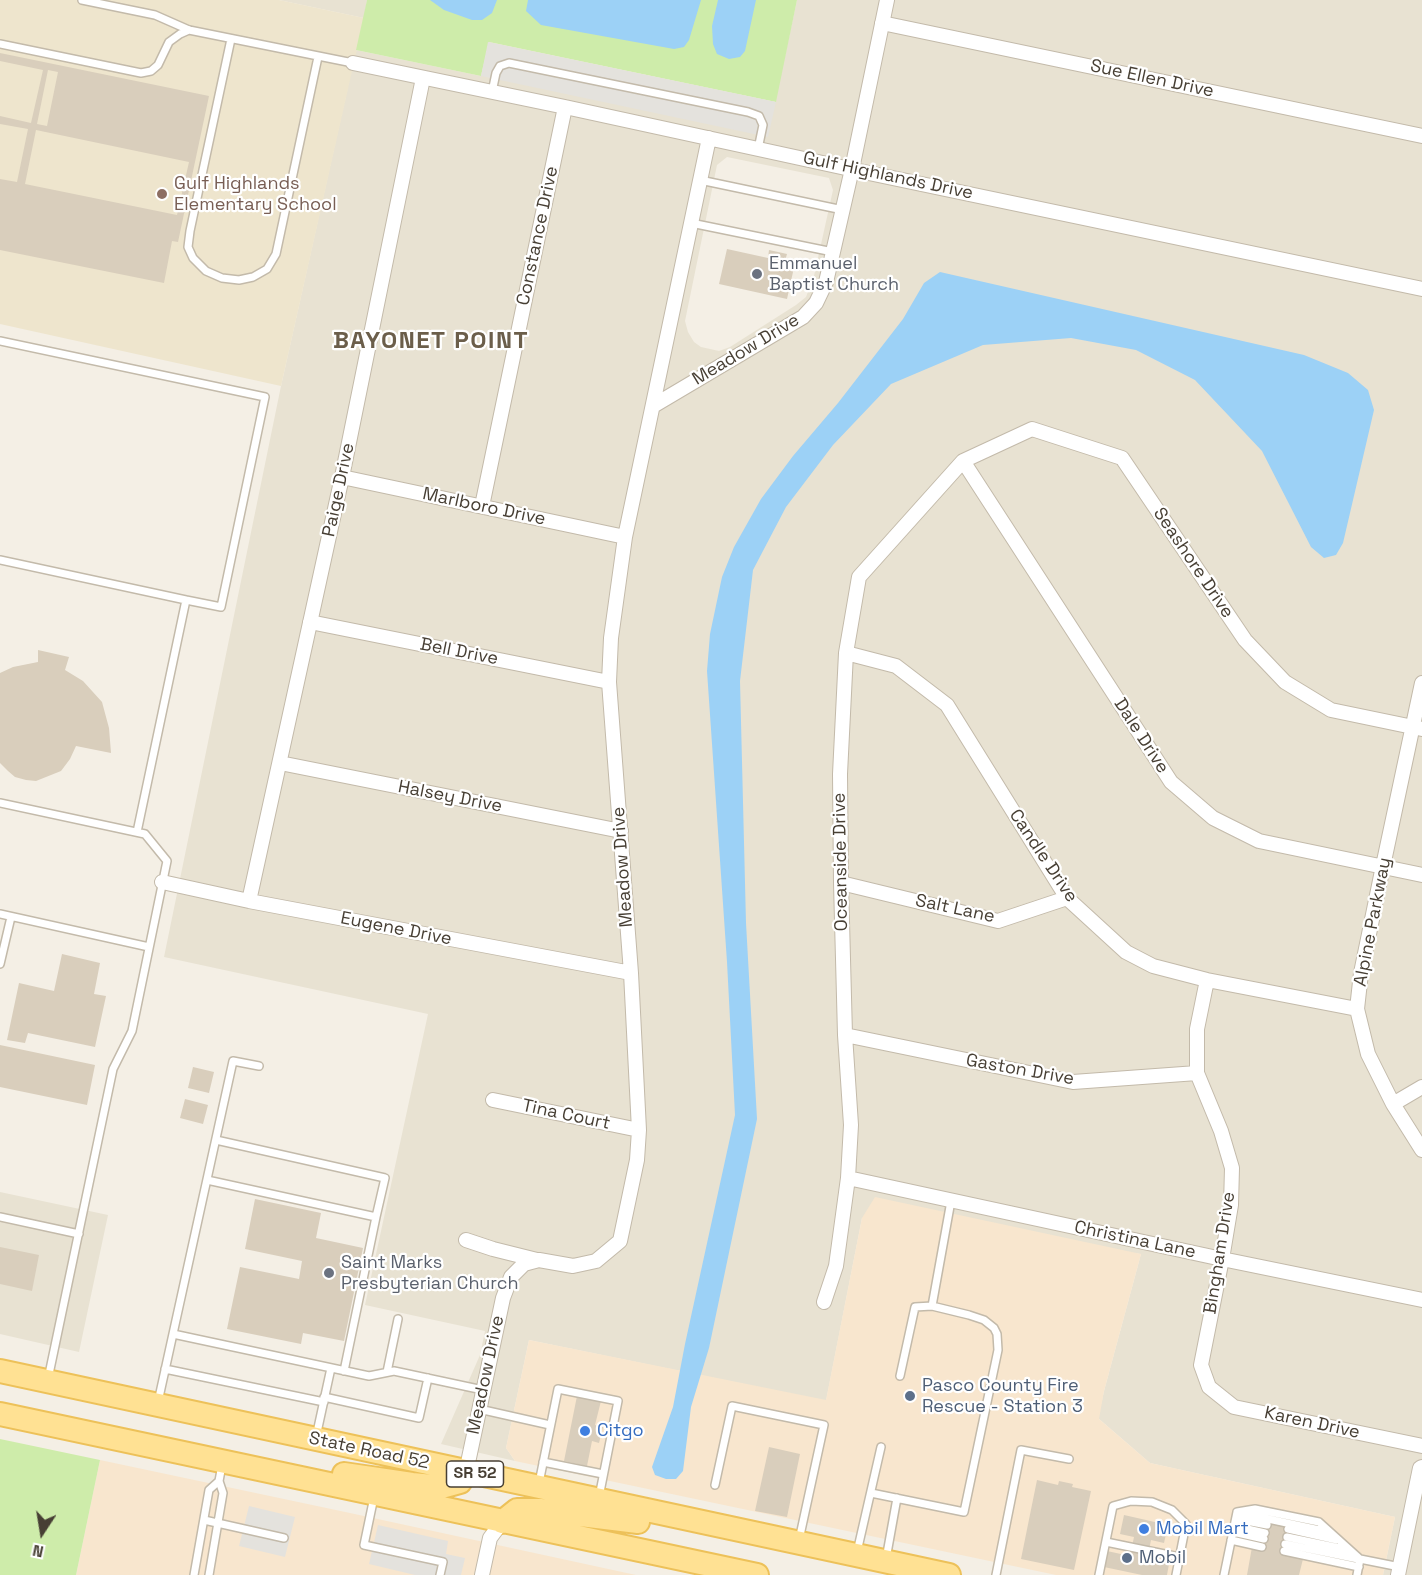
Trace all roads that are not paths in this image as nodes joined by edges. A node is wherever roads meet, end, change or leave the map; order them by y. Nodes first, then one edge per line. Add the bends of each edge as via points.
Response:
1 (82, 0) edge
2 (886, 0) edge
3 (882, 23) junction
4 (189, 30) junction
5 (231, 39) junction
6 (0, 44) edge
7 (318, 57) junction
8 (353, 63) joint
9 (423, 78) junction
10 (492, 92) junction
11 (565, 107) junction
12 (1422, 136) edge
13 (710, 138) junction
14 (758, 148) junction
15 (852, 169) junction
16 (700, 180) junction
17 (843, 210) junction
18 (692, 223) junction
19 (833, 252) junction
20 (1422, 289) edge
21 (0, 341) edge
22 (653, 406) junction
23 (963, 460) junction
24 (342, 477) junction
25 (482, 506) junction
26 (625, 537) junction
27 (0, 560) edge
28 (186, 600) junction
29 (310, 622) junction
30 (846, 653) junction
31 (609, 682) junction
32 (1422, 683) edge
33 (1417, 728) edge
34 (280, 763) junction
35 (0, 803) edge
36 (621, 831) junction
37 (137, 832) junction
38 (1383, 866) junction
39 (1422, 874) edge
40 (162, 882) junction
41 (841, 883) junction
42 (1067, 898) junction
43 (249, 901) junction
44 (0, 914) edge
45 (10, 917) junction
46 (149, 947) junction
47 (0, 964) edge
48 (631, 974) junction
49 (1207, 980) junction
50 (1357, 1009) junction
51 (845, 1035) junction
52 (259, 1066) dead end
53 (1197, 1073) junction
54 (1422, 1087) edge
55 (493, 1100) dead end
56 (1393, 1104) junction
57 (639, 1130) junction
58 (216, 1140) junction
59 (1422, 1150) edge
60 (848, 1178) junction
61 (207, 1180) junction
62 (951, 1201) junction
63 (0, 1217) edge
64 (376, 1217) junction
65 (78, 1234) junction
66 (466, 1240) dead end
67 (1222, 1259) junction
68 (539, 1260) junction
69 (1422, 1300) edge
70 (824, 1302) dead end
71 (932, 1306) junction
72 (398, 1320) dead end
73 (173, 1334) junction
74 (331, 1368) junction
75 (165, 1369) junction
76 (0, 1371) edge
77 (344, 1371) junction
78 (387, 1372) junction
79 (900, 1376) dead end
80 (428, 1378) junction
81 (47, 1382) junction
82 (1209, 1387) joint
83 (483, 1390) junction
84 (324, 1400) junction
85 (157, 1405) junction
86 (479, 1409) junction
87 (0, 1414) edge
88 (550, 1425) junction
89 (316, 1439) junction
90 (1422, 1446) edge
91 (881, 1447) dead end
92 (1069, 1460) dead end
93 (543, 1462) junction
94 (1422, 1467) edge
95 (250, 1468) junction
96 (221, 1472) junction
97 (466, 1472) junction
98 (603, 1474) junction
99 (715, 1485) dead end
100 (538, 1487) junction
101 (870, 1493) junction
102 (375, 1495) junction
103 (897, 1498) junction
104 (598, 1500) junction
105 (204, 1520) junction
106 (218, 1522) junction
107 (502, 1522) junction
108 (1234, 1526) junction
109 (741, 1530) junction
110 (284, 1538) dead end
111 (1286, 1540) junction
112 (1340, 1540) junction
113 (1106, 1542) junction
114 (798, 1543) junction
115 (1351, 1551) junction
116 (857, 1556) junction
117 (1179, 1557) junction
118 (880, 1566) edge
119 (1359, 1567) edge
120 (700, 1568) edge
121 (1399, 1571) edge
122 (194, 1575) edge
123 (209, 1575) edge
124 (440, 1575) edge
125 (482, 1575) edge
126 (757, 1575) edge
127 (949, 1575) edge
128 (996, 1575) edge
129 (1101, 1575) edge
130 (1176, 1575) edge
131 (1224, 1575) edge

1 - 4 lane via 155,15
2 - 3 street, Meadow Drive
3 - 12 street, Sue Ellen Drive
3 - 15 street, Meadow Drive
4 - 5 lane
4 - 6 lane via 169,42 158,65 141,73
5 - 7 lane
5 - 7 lane via 189,247 193,258 206,271 222,278 254,277 267,269 276,254
7 - 8 lane
8 - 9 street, Gulf Highlands Drive
9 - 10 street, Gulf Highlands Drive
9 - 24 street, Paige Drive
10 - 11 street, Gulf Highlands Drive
10 - 14 lane via 500,66 509,63 748,112 759,116 763,125
11 - 13 street, Gulf Highlands Drive
11 - 25 street, Constance Drive
13 - 14 street, Gulf Highlands Drive
13 - 16 street, Meadow Drive
14 - 15 street, Gulf Highlands Drive
15 - 17 street, Meadow Drive
15 - 20 street, Gulf Highlands Drive
16 - 17 lane
16 - 18 street, Meadow Drive
17 - 19 street, Meadow Drive
18 - 19 lane
18 - 22 street, Meadow Drive
19 - 22 street, Meadow Drive via 826,282 816,303 803,317
21 - 28 lane via 266,397 221,607
22 - 26 street, Meadow Drive
23 - 30 street, Oceanside Drive via 859,576
23 - 33 street, Seashore Drive via 1032,429 1122,458 1245,640 1285,682 1331,710
23 - 38 street, Dale Drive via 1171,782 1213,818 1259,841
24 - 25 street, Marlboro Drive
24 - 29 street, Paige Drive
25 - 26 street, Marlboro Drive
26 - 31 street, Meadow Drive
27 - 28 lane
28 - 37 lane
29 - 31 street, Bell Drive
29 - 34 street, Paige Drive
30 - 41 street, Oceanside Drive via 840,774
30 - 42 street, Candle Drive via 896,666 947,705
31 - 36 street, Meadow Drive
32 - 33 street, Alpine Parkway
33 - 38 street, Alpine Parkway
34 - 36 street, Halsey Drive
34 - 43 street, Paige Drive
35 - 37 lane
36 - 48 street, Meadow Drive
37 - 40 lane via 145,834 167,861
38 - 39 street, Dale Drive
38 - 50 street, Alpine Parkway
40 - 43 street, Eugene Drive
40 - 46 lane
41 - 42 street, Salt Lane via 998,921
41 - 51 street, Oceanside Drive
42 - 49 street, Candle Drive via 1126,952 1153,966
43 - 48 street, Eugene Drive
44 - 45 lane
45 - 46 lane
45 - 47 lane
46 - 65 lane via 132,1031 113,1069
48 - 57 street, Meadow Drive
49 - 50 street, Candle Drive
49 - 53 street, Bingham Drive via 1197,1029
50 - 56 street, Alpine Parkway via 1368,1054
51 - 53 street, Gaston Drive via 1073,1082
51 - 60 street, Oceanside Drive via 851,1125
52 - 58 lane via 233,1061
53 - 67 street, Bingham Drive via 1232,1168 1231,1205
54 - 56 street
55 - 57 street, Tina Court
56 - 59 street, Alpine Parkway
57 - 68 street, Meadow Drive via 637,1160 620,1241 596,1261 573,1266
58 - 61 lane
58 - 64 lane via 385,1178
60 - 62 street, Christina Lane
60 - 70 street, Oceanside Drive via 836,1266
61 - 64 lane
61 - 73 lane
62 - 67 street, Christina Lane
62 - 71 lane
63 - 65 lane
64 - 77 lane
65 - 81 lane
66 - 68 street, Meadow Drive
67 - 69 street, Christina Lane
67 - 82 street, Bingham Drive via 1201,1365
68 - 83 street, Meadow Drive via 524,1264 512,1277 503,1298
71 - 79 lane via 915,1307
71 - 103 lane via 984,1320 997,1334 998,1350 964,1512
72 - 78 lane
73 - 74 lane
73 - 75 lane
74 - 77 lane
74 - 84 lane
75 - 84 lane
75 - 85 lane
76 - 81 main road, State Road 52 / SR 52
77 - 78 lane via 369,1376
78 - 80 lane
80 - 83 lane
80 - 84 lane via 419,1418
81 - 85 main road, State Road 52 / SR 52
82 - 90 street, Karen Drive via 1234,1407
83 - 86 street, Meadow Drive
84 - 89 lane
85 - 89 main road, State Road 52 / SR 52
86 - 88 lane
86 - 97 street, Meadow Drive
87 - 96 main road, SR 52
88 - 93 lane
88 - 98 lane via 558,1389 618,1401
89 - 97 main road, State Road 52 / SR 52
91 - 101 lane
92 - 128 lane via 1021,1450
93 - 98 lane
93 - 100 lane
94 - 121 street
95 - 96 main road, SR 52
95 - 97 main road via 290,1466 442,1487 460,1482
95 - 102 main road, SR 52
96 - 105 lane via 209,1490
96 - 106 lane
97 - 100 main road, State Road 52 / SR 52
98 - 104 lane
99 - 114 lane via 732,1406 824,1425
100 - 104 main road, State Road 52 / SR 52
101 - 103 lane
101 - 116 lane
102 - 107 main road, SR 52
102 - 124 lane via 364,1545 443,1562
103 - 118 lane
104 - 109 main road, State Road 52 / SR 52
105 - 106 lane
105 - 122 lane
106 - 110 lane
106 - 123 lane
107 - 109 main road via 517,1510 540,1510 688,1529
107 - 120 main road, SR 52
107 - 125 street via 490,1538
108 - 108 lane via 1265,1536
108 - 112 lane via 1255,1509 1319,1522
108 - 131 lane
109 - 114 main road, State Road 52 / SR 52
111 - 112 lane
111 - 115 lane
111 - 119 lane
112 - 115 lane
113 - 117 lane
113 - 117 lane via 1113,1506 1131,1501 1152,1502 1172,1510 1186,1524
113 - 129 lane
114 - 116 main road, State Road 52 / SR 52
115 - 119 lane
116 - 118 main road, State Road 52 / SR 52
117 - 130 lane
118 - 127 main road, State Road 52 / SR 52
119 - 121 lane
120 - 126 main road, SR 52

